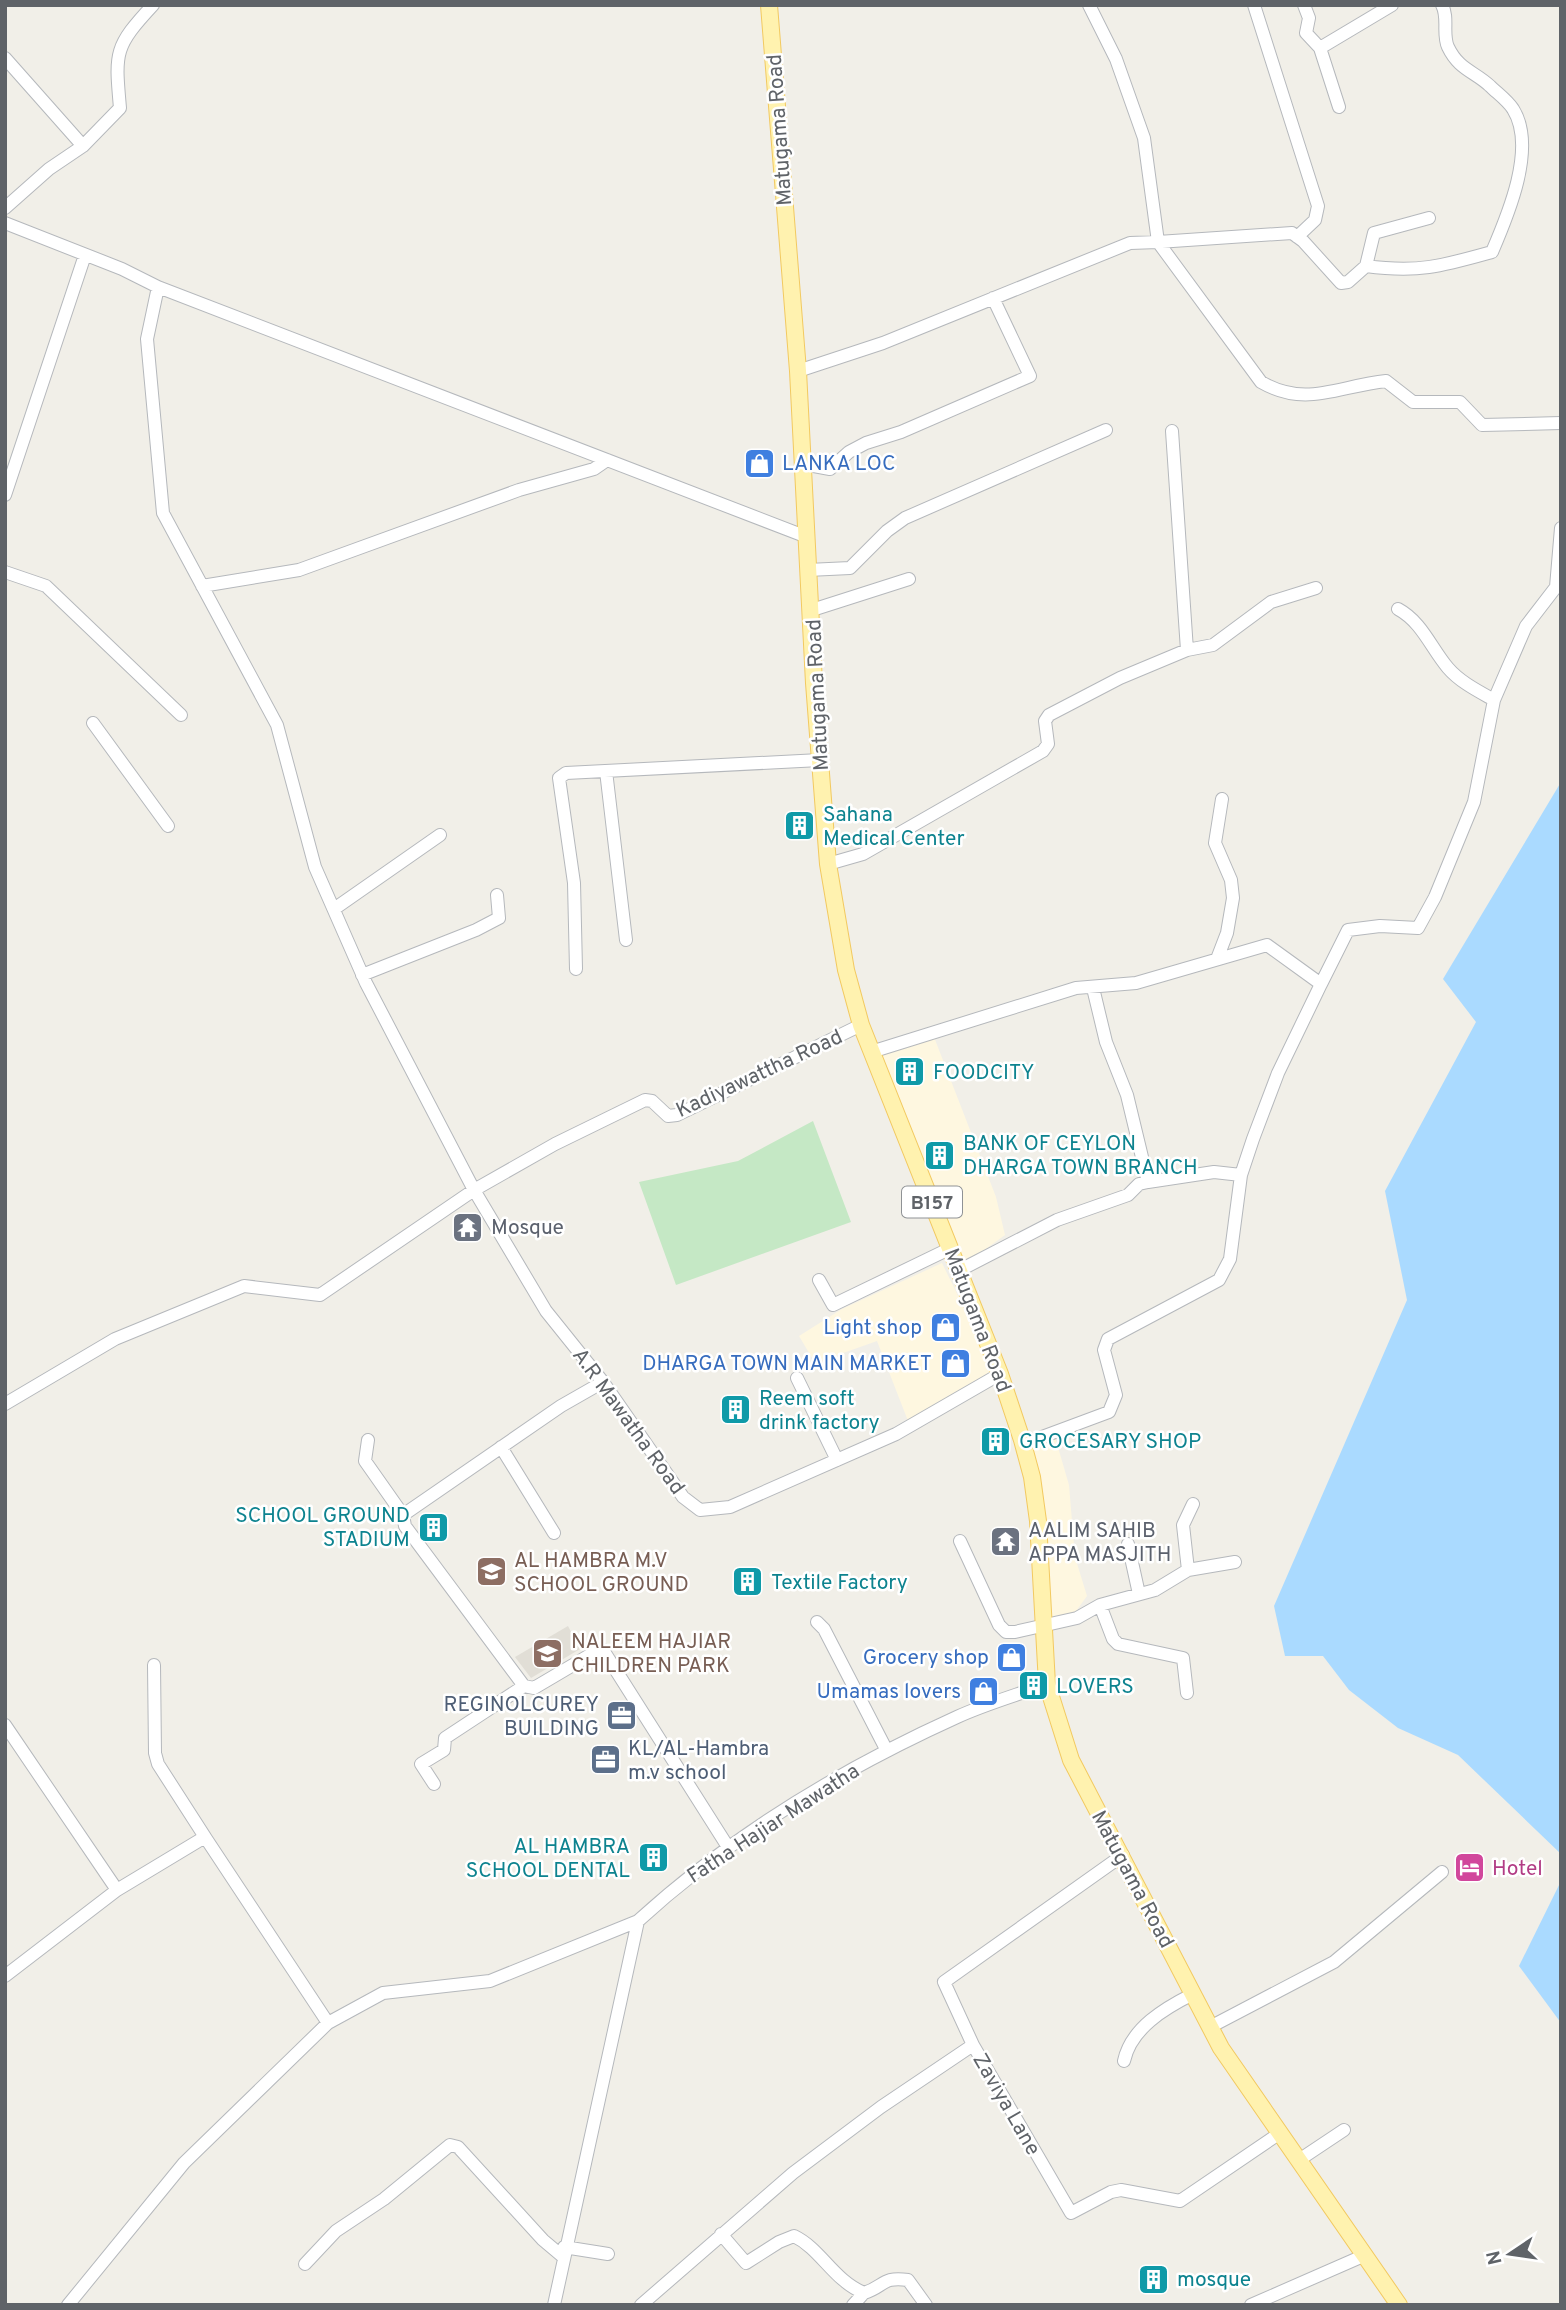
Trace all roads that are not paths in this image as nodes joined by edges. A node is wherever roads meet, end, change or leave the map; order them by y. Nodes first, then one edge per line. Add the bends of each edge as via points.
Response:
1 (153, 5) edge
2 (769, 5) edge
3 (1089, 5) edge
4 (1254, 5) edge
5 (1304, 5) edge
6 (1392, 5) edge
7 (1442, 5) edge
8 (1320, 48) junction
9 (5, 58) edge
10 (1339, 107) dead end
11 (83, 146) junction
12 (5, 208) edge
13 (1429, 218) dead end
14 (5, 223) edge
15 (1297, 237) junction
16 (1158, 242) junction
17 (85, 255) junction
18 (1366, 267) junction
19 (158, 287) junction
20 (993, 298) junction
21 (797, 371) junction
22 (1561, 424) edge
23 (1105, 430) dead end
24 (1172, 431) dead end
25 (607, 460) junction
26 (803, 464) junction
27 (5, 495) edge
28 (1561, 528) edge
29 (807, 537) junction
30 (808, 570) junction
31 (5, 572) edge
32 (909, 579) dead end
33 (202, 586) junction
34 (1316, 588) dead end
35 (1398, 609) dead end
36 (811, 610) junction
37 (1188, 650) junction
38 (1494, 700) junction
39 (181, 715) dead end
40 (93, 723) dead end
41 (820, 760) junction
42 (606, 771) junction
43 (1222, 799) dead end
44 (168, 826) dead end
45 (440, 835) dead end
46 (828, 864) junction
47 (497, 895) dead end
48 (334, 909) junction
49 (626, 940) dead end
50 (1217, 959) junction
51 (576, 969) dead end
52 (362, 975) junction
53 (1321, 984) junction
54 (1093, 988) junction
55 (861, 1025) junction
56 (871, 1052) junction
57 (1241, 1175) junction
58 (1148, 1182) junction
59 (474, 1190) junction
60 (951, 1248) junction
61 (960, 1270) junction
62 (820, 1280) dead end
63 (1000, 1374) junction
64 (797, 1378) dead end
65 (603, 1382) junction
66 (5, 1404) edge
67 (368, 1440) dead end
68 (1023, 1444) junction
69 (501, 1447) junction
70 (837, 1460) junction
71 (1194, 1504) dead end
72 (403, 1515) junction
73 (554, 1532) dead end
74 (960, 1541) dead end
75 (1128, 1544) dead end
76 (1235, 1562) dead end
77 (1188, 1570) junction
78 (1139, 1594) junction
79 (1100, 1605) junction
80 (817, 1622) dead end
81 (1044, 1627) junction
82 (154, 1665) dead end
83 (1047, 1684) junction
84 (524, 1686) junction
85 (1187, 1693) dead end
86 (5, 1725) edge
87 (887, 1751) junction
88 (434, 1784) dead end
89 (205, 1837) junction
90 (728, 1847) junction
91 (1123, 1855) junction
92 (1442, 1872) dead end
93 (117, 1891) junction
94 (638, 1921) junction
95 (5, 1976) edge
96 (1193, 1994) junction
97 (328, 2023) junction
98 (1210, 2027) junction
99 (973, 2045) junction
100 (1124, 2061) dead end
101 (1344, 2130) dead end
102 (1280, 2133) junction
103 (1299, 2160) junction
104 (721, 2234) junction
105 (563, 2252) junction
106 (608, 2254) dead end
107 (1363, 2256) junction
108 (305, 2264) dead end
109 (864, 2293) junction
110 (1397, 2304) edge
111 (68, 2305) edge
112 (554, 2305) edge
113 (641, 2305) edge
114 (853, 2305) edge
115 (926, 2305) edge
116 (1251, 2305) edge

1 - 11 street via 119,45 120,108
2 - 21 main road, Matugama Road / B157
3 - 16 street via 1116,59 1144,138
4 - 15 street via 1318,206 1315,220
5 - 8 street via 1309,18 1306,33
6 - 8 street
7 - 18 street via 1447,45 1463,69 1487,83 1513,109 1522,135 1515,196 1492,252 1404,271
8 - 10 street
9 - 11 street
11 - 12 street
13 - 18 street via 1374,233
14 - 17 street
15 - 16 street via 1292,233
15 - 18 street via 1340,283 1353,281
16 - 20 street via 1130,243
16 - 22 street via 1261,382 1281,393 1303,396 1386,381 1413,402 1460,402 1482,425
17 - 19 street
17 - 27 street
19 - 25 street
19 - 33 street, A.R Mawatha Road via 147,339 163,513
20 - 21 street via 883,343
20 - 26 street via 1030,376 866,443 830,469
21 - 26 main road, Matugama Road / B157
23 - 30 street via 905,518 850,568
24 - 37 street
25 - 29 street
25 - 33 street via 594,469 519,490 299,570
26 - 29 main road, Matugama Road / B157
28 - 38 street via 1556,587 1526,626
29 - 30 main road, Matugama Road / B157
30 - 36 main road, Matugama Road / B157
31 - 39 street via 46,586
32 - 36 street
33 - 48 street, A.R Mawatha Road via 277,725 315,867
34 - 37 street via 1271,602 1213,645
35 - 38 street via 1413,617 1449,669
36 - 41 main road, Matugama Road / B157
37 - 46 street via 1048,715 1048,744 1043,751 863,854
38 - 53 street via 1474,802 1418,928 1348,930
40 - 44 street
41 - 42 street
41 - 46 main road, Matugama Road / B157
42 - 49 street
42 - 51 street via 566,773 559,778 574,883
43 - 50 street via 1215,843 1231,880 1233,898
45 - 48 street
46 - 55 main road, Matugama Road / B157 via 846,970
47 - 52 street via 499,918
48 - 52 street, A.R Mawatha Road
50 - 53 street via 1266,945
50 - 54 street via 1136,983
52 - 59 street, A.R Mawatha Road
53 - 57 street via 1278,1073
54 - 56 street via 1076,988
54 - 58 street via 1106,1042 1127,1095
55 - 56 main road, Matugama Road / B157
55 - 59 street, Kadiyawattha Road via 677,1115 668,1116 653,1101 645,1100
56 - 60 main road, Matugama Road / B157
57 - 58 street via 1214,1172
57 - 68 street via 1230,1259 1219,1280 1108,1339 1104,1350 1116,1395 1109,1412
58 - 61 street via 1128,1195 1056,1220
59 - 65 street, A.R Mawatha Road via 546,1311
59 - 66 street via 320,1296 244,1286 115,1339
60 - 61 main road, Matugama Road / B157
60 - 62 street via 833,1305
61 - 63 main road, Matugama Road / B157
63 - 68 main road, Matugama Road / B157
63 - 70 street, A.R Mawatha Road via 895,1434
64 - 70 street
65 - 69 street
65 - 70 street, A.R Mawatha Road via 683,1497 700,1510 730,1507
67 - 72 street via 365,1461
68 - 81 main road, Matugama Road / B157 via 1038,1521
69 - 72 street
69 - 73 street
71 - 77 street via 1183,1525
72 - 84 street via 405,1526
74 - 81 street via 999,1625 1006,1632
75 - 78 street
76 - 77 street
77 - 78 street
78 - 79 street
79 - 81 street via 1077,1618
79 - 85 street via 1118,1644 1184,1658
80 - 87 street
81 - 83 main road, Matugama Road / B157
82 - 89 street via 158,1764
83 - 87 street, Fatha Hajiar Mawatha via 959,1716
83 - 91 main road, Matugama Road / B157 via 1071,1760
84 - 88 street via 445,1738 444,1750 421,1764
84 - 90 street via 534,1688 603,1650
86 - 93 street
87 - 90 street, Fatha Hajiar Mawatha
89 - 93 street
89 - 97 street
90 - 94 street, Fatha Hajiar Mawatha
91 - 96 main road, Matugama Road / B157
91 - 99 street via 944,1982
92 - 98 street via 1334,1962
93 - 95 street
94 - 97 street, Fatha Hajiar Mawatha via 491,1982 383,1993
94 - 105 street
96 - 98 main road, Matugama Road / B157
96 - 100 street via 1153,2017
97 - 111 street, Fatha Hajiar Mawatha via 184,2163
98 - 102 main road, Matugama Road / B157
99 - 102 street, Zaviya Lane via 1071,2213 1121,2190 1180,2201
99 - 104 street, Zaviya Lane via 793,2172
101 - 103 street
102 - 103 main road, Matugama Road / B157
103 - 107 main road, Matugama Road / B157
104 - 109 street via 746,2263 794,2236 807,2243 850,2288
104 - 113 street, Zaviya Lane
105 - 106 street
105 - 108 street via 454,2145 336,2231
105 - 112 street
107 - 110 main road, Matugama Road / B157
107 - 116 street
109 - 114 street
109 - 115 street via 895,2278 908,2280

